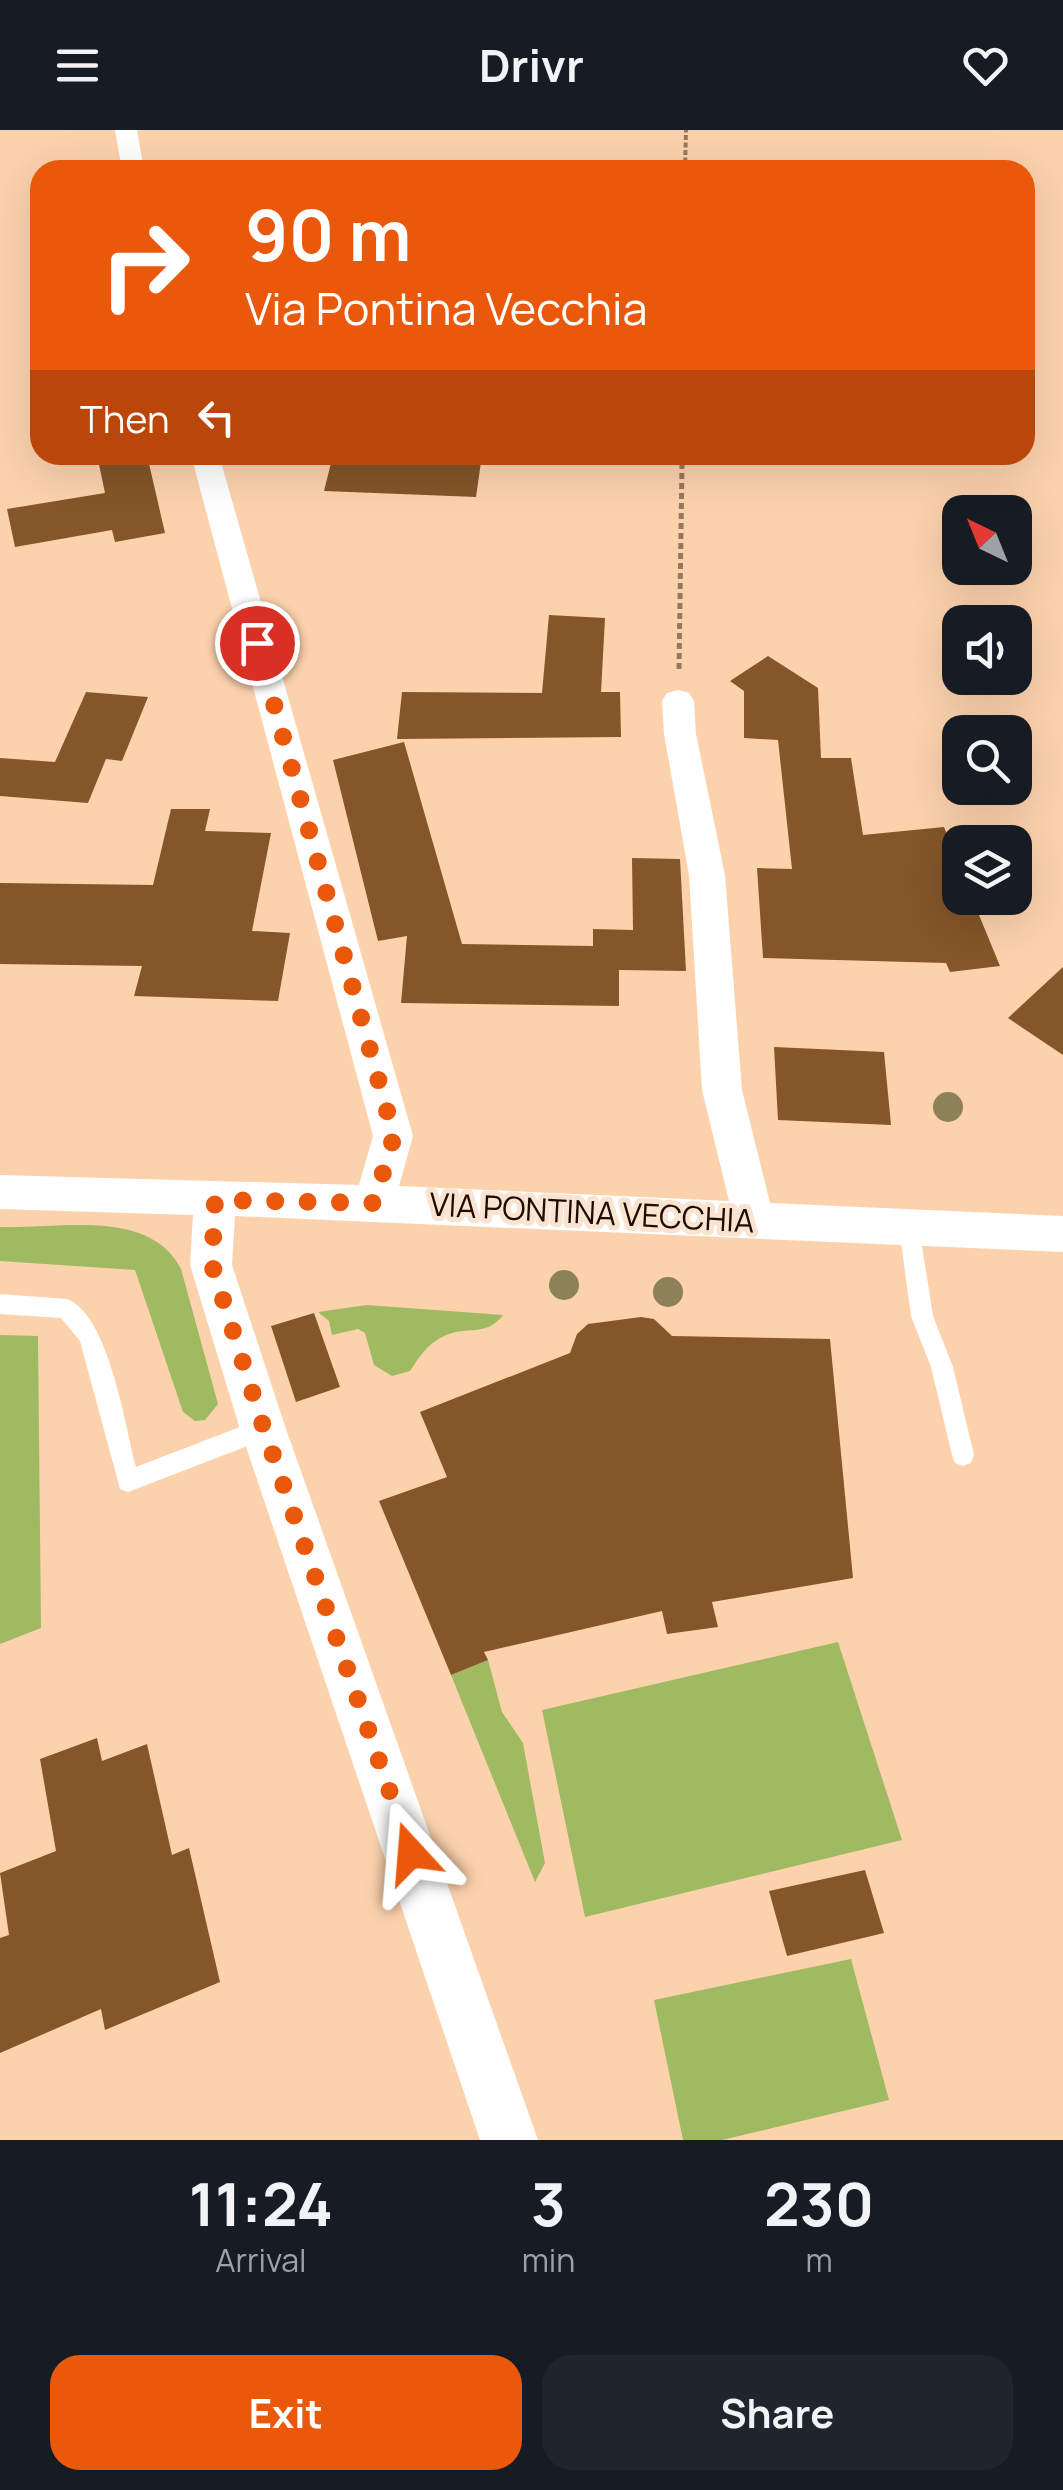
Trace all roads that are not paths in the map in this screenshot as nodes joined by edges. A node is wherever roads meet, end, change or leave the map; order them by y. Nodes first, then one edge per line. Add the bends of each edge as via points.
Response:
1 (126, 130) edge
2 (131, 160) edge
3 (208, 465) edge
4 (678, 700) road end
5 (0, 1192) edge
6 (215, 1200) junction
7 (374, 1203) junction
8 (754, 1221) junction
9 (908, 1227) junction
10 (1063, 1234) edge
11 (0, 1304) edge
12 (264, 1429) junction
13 (963, 1455) dead end
14 (509, 2140) edge

1 - 2 street
3 - 7 street via 394,1136
4 - 8 street via 707,874 722,1090
5 - 6 street, VIA PONTINA VECCHIA
6 - 7 street, VIA PONTINA VECCHIA
6 - 12 street via 212,1265
7 - 8 street, VIA PONTINA VECCHIA
8 - 9 street, VIA PONTINA VECCHIA
9 - 10 street, VIA PONTINA VECCHIA
9 - 13 lane via 922,1316
11 - 12 lane via 67,1309 90,1336 128,1481
12 - 14 street

